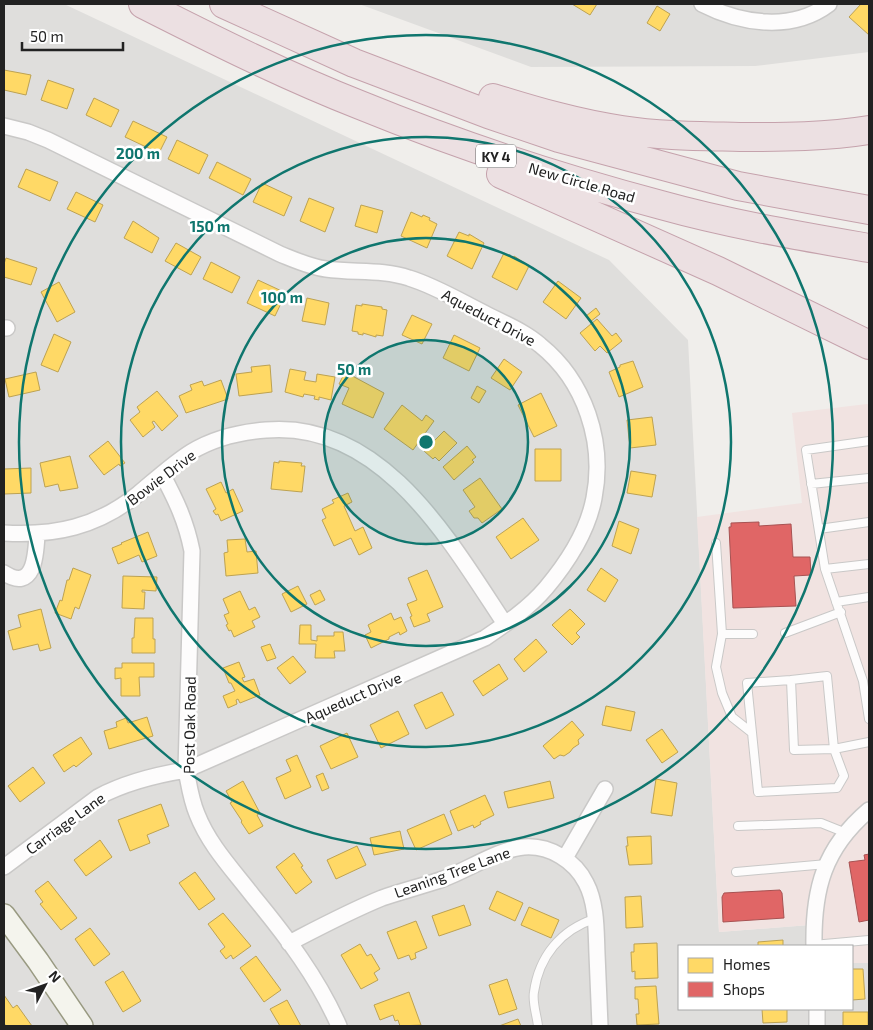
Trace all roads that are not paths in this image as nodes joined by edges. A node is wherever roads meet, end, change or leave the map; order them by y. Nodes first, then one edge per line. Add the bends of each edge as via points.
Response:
1 (143, 4) edge
2 (224, 4) edge
3 (254, 4) edge
4 (702, 4) edge
5 (829, 4) edge
6 (319, 88) junction
7 (869, 112) edge
8 (4, 126) edge
9 (603, 126) junction
10 (869, 130) edge
11 (869, 210) edge
12 (869, 248) edge
13 (869, 345) edge
14 (869, 441) edge
15 (162, 474) junction
16 (869, 478) edge
17 (811, 484) junction
18 (869, 522) edge
19 (819, 529) junction
20 (4, 533) edge
21 (37, 534) junction
22 (716, 543) dead end
23 (869, 564) edge
24 (826, 570) junction
25 (4, 573) edge
26 (869, 597) edge
27 (836, 602) junction
28 (841, 612) junction
29 (505, 624) junction
30 (785, 633) dead end
31 (722, 634) junction
32 (753, 634) dead end
33 (791, 680) junction
34 (869, 719) edge
35 (751, 732) junction
36 (869, 742) edge
37 (834, 749) junction
38 (186, 770) junction
39 (605, 789) dead end
40 (869, 810) edge
41 (738, 826) dead end
42 (846, 834) junction
43 (565, 858) junction
44 (827, 864) junction
45 (4, 867) edge
46 (736, 872) dead end
47 (4, 915) edge
48 (594, 919) junction
49 (869, 940) edge
50 (289, 943) junction
51 (814, 945) edge
52 (823, 945) edge
53 (817, 1010) edge
54 (82, 1026) edge
55 (338, 1026) edge
56 (538, 1026) edge
57 (600, 1026) edge
58 (818, 1026) edge

1 - 6 highway, New Circle Road / KY 4
2 - 11 highway, KY 4 via 363,66 559,138 738,186
3 - 9 highway via 337,40 462,87
4 - 5 street via 740,19 784,22 815,13
6 - 12 highway, New Circle Road / KY 4 via 477,150 662,206
6 - 13 highway via 388,123 718,271
7 - 9 highway via 827,121 725,128
8 - 29 street, Aqueduct Drive via 28,132 79,154 308,266 408,278 516,329 541,345 569,376 586,408 596,453 595,492 585,525 561,569 546,589
9 - 10 highway via 674,136 776,137
14 - 17 lane via 806,450
15 - 21 street, Bowie Drive via 137,496 102,518 68,530
15 - 29 street, Bowie Drive via 191,452 220,438 249,431 302,430 330,437 385,470 422,506
15 - 38 street, Post Oak Road via 178,504 192,551
16 - 17 lane
17 - 19 lane
18 - 19 lane
19 - 24 lane
20 - 21 street, Bowie Drive
21 - 25 street via 34,566 30,572 17,578
22 - 31 lane
23 - 24 lane
24 - 27 lane
26 - 27 lane
27 - 28 lane
28 - 30 lane
28 - 34 lane via 863,682
29 - 38 street, Aqueduct Drive via 464,648
31 - 32 lane
31 - 35 lane via 716,667 722,693 732,717
33 - 35 lane via 747,683
33 - 37 lane via 827,676
33 - 37 lane via 794,750
35 - 37 lane via 758,792 837,788 844,776
36 - 37 lane
38 - 45 street, Carriage Lane via 130,782 98,797
38 - 50 street, Post Oak Road via 197,816 209,837
39 - 43 street
40 - 42 street
41 - 42 lane via 821,823
42 - 44 street
43 - 48 street, Leaning Tree Lane via 585,882 593,903
43 - 50 street, Leaning Tree Lane via 538,848 512,849 444,879 380,899
44 - 46 lane
44 - 51 street via 816,898
47 - 54 street
48 - 56 lane via 578,925 554,944 541,967 534,993
48 - 57 street, Leaning Tree Lane
49 - 52 lane
50 - 55 street, Post Oak Road via 320,987
53 - 58 street

